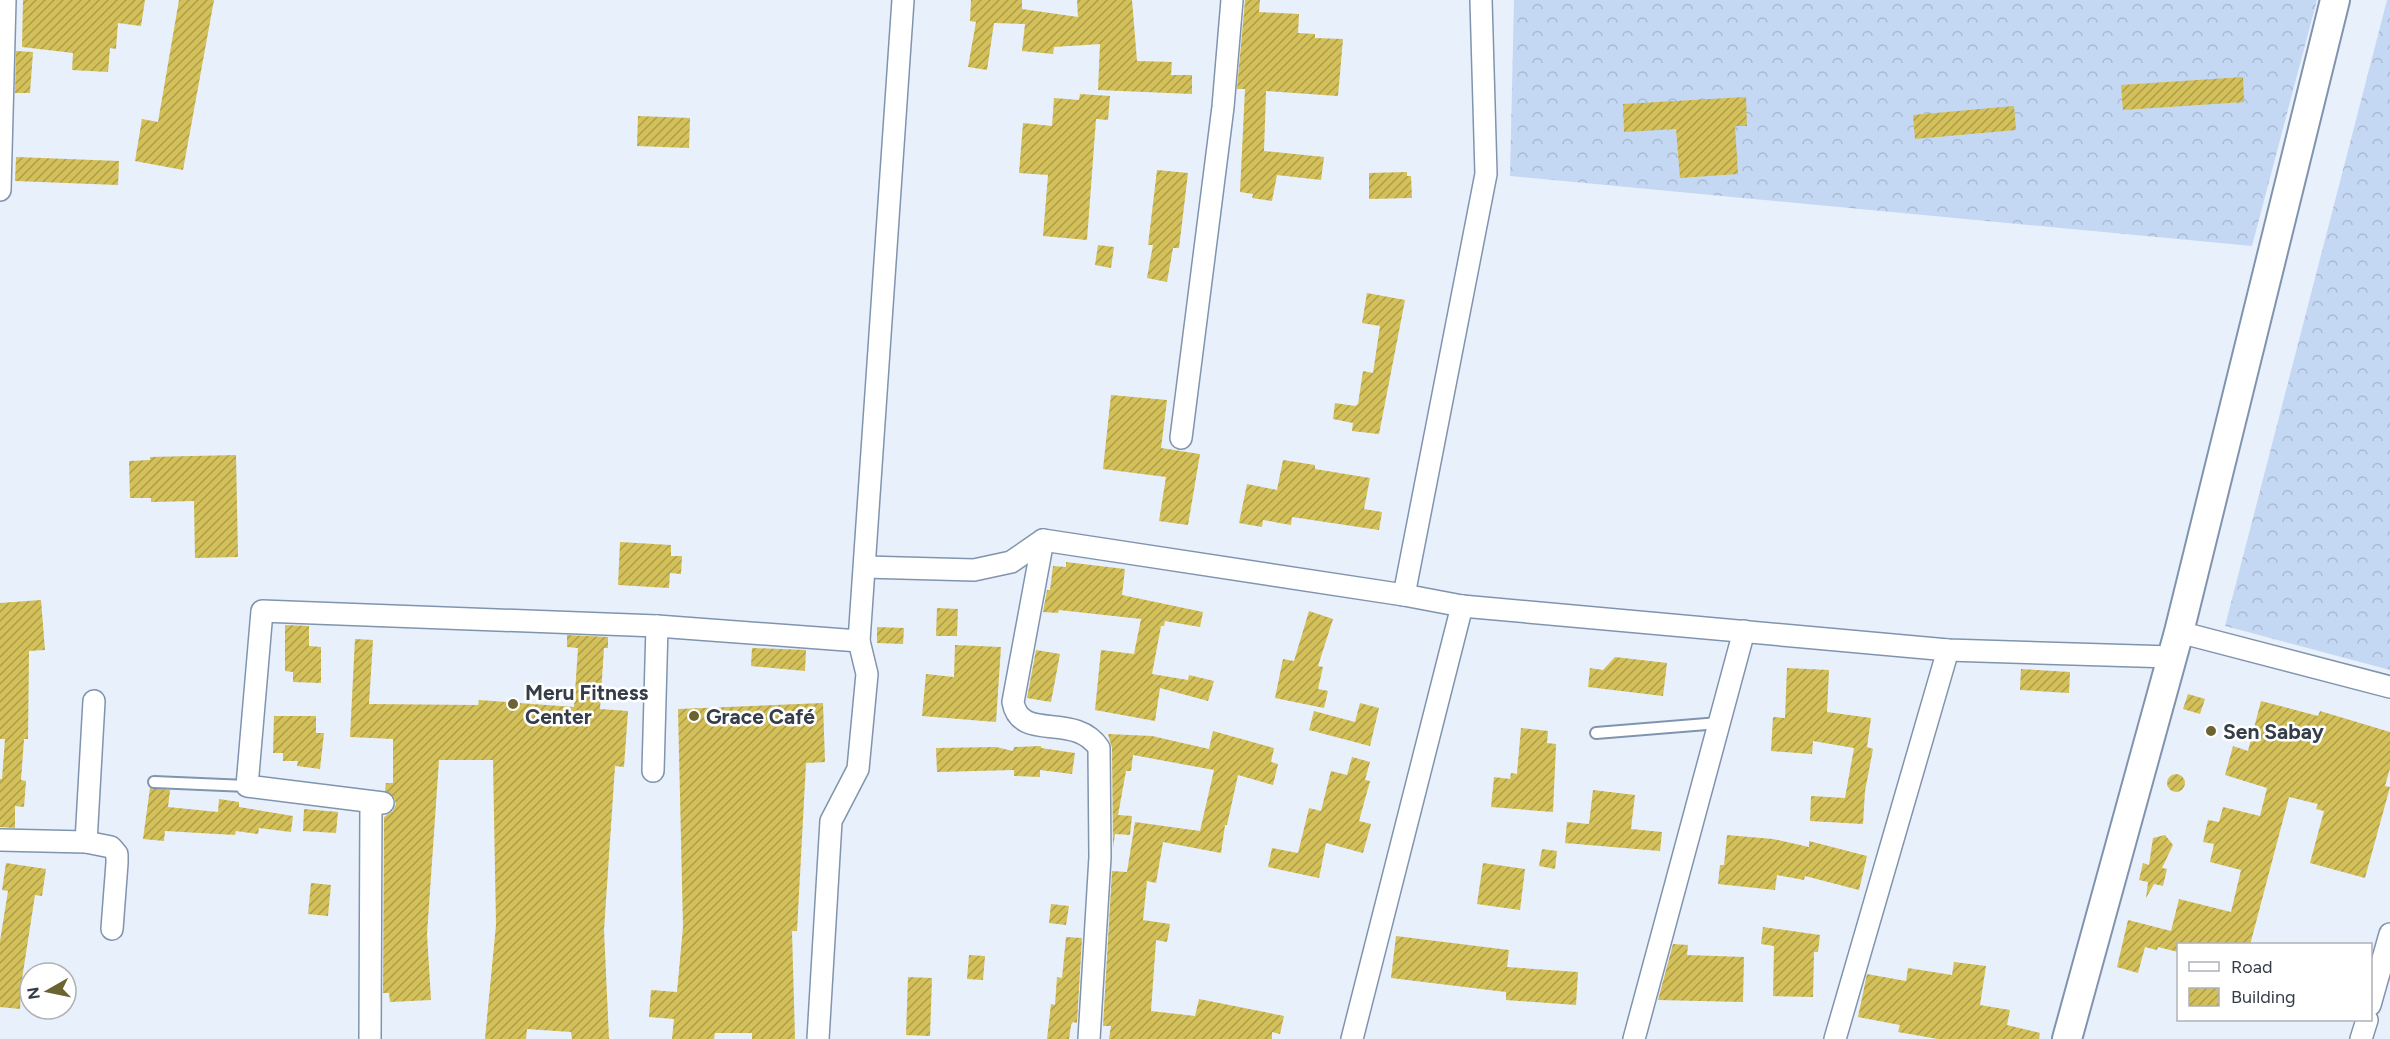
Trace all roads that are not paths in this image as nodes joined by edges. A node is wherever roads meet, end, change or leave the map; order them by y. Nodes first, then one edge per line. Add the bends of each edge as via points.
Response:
1 (5, 0) edge
2 (903, 0) edge
3 (1232, 0) edge
4 (1480, 0) edge
5 (2335, 0) edge
6 (0, 189) edge
7 (1181, 438) dead end
8 (1043, 540) junction
9 (865, 567) junction
10 (1404, 595) junction
11 (1462, 606) junction
12 (657, 626) junction
13 (1744, 631) junction
14 (860, 641) junction
15 (2175, 644) junction
16 (1948, 650) junction
17 (2390, 687) edge
18 (94, 701) dead end
19 (1719, 723) junction
20 (1596, 733) dead end
21 (653, 771) dead end
22 (154, 782) dead end
23 (247, 786) junction
24 (0, 840) edge
25 (86, 842) junction
26 (112, 929) dead end
27 (2390, 934) edge
28 (2383, 985) edge
29 (2372, 1002) edge
30 (2367, 1021) edge
31 (370, 1039) edge
32 (818, 1039) edge
33 (1089, 1039) edge
34 (1352, 1039) edge
35 (1634, 1039) edge
36 (1835, 1039) edge
37 (2067, 1039) edge
38 (2361, 1039) edge

1 - 6 street
2 - 9 street
3 - 7 street via 1223,107
4 - 10 street via 1486,174
5 - 15 street
8 - 9 street via 1011,562 974,570
8 - 10 street
8 - 33 street via 1013,702 1015,714 1024,723 1080,731 1099,748 1100,857
9 - 14 street
10 - 11 street
11 - 13 street
11 - 34 street
12 - 14 street
12 - 21 street
12 - 23 street via 262,611
13 - 16 street
13 - 19 street
14 - 32 street via 867,674 858,769 831,822
15 - 16 street
15 - 17 street
15 - 37 street
16 - 36 street
18 - 25 street
19 - 20 lane
19 - 35 street
22 - 23 lane
23 - 31 street via 377,803
24 - 25 street
25 - 26 street via 111,847 117,854
27 - 28 street
28 - 29 street
30 - 38 street

